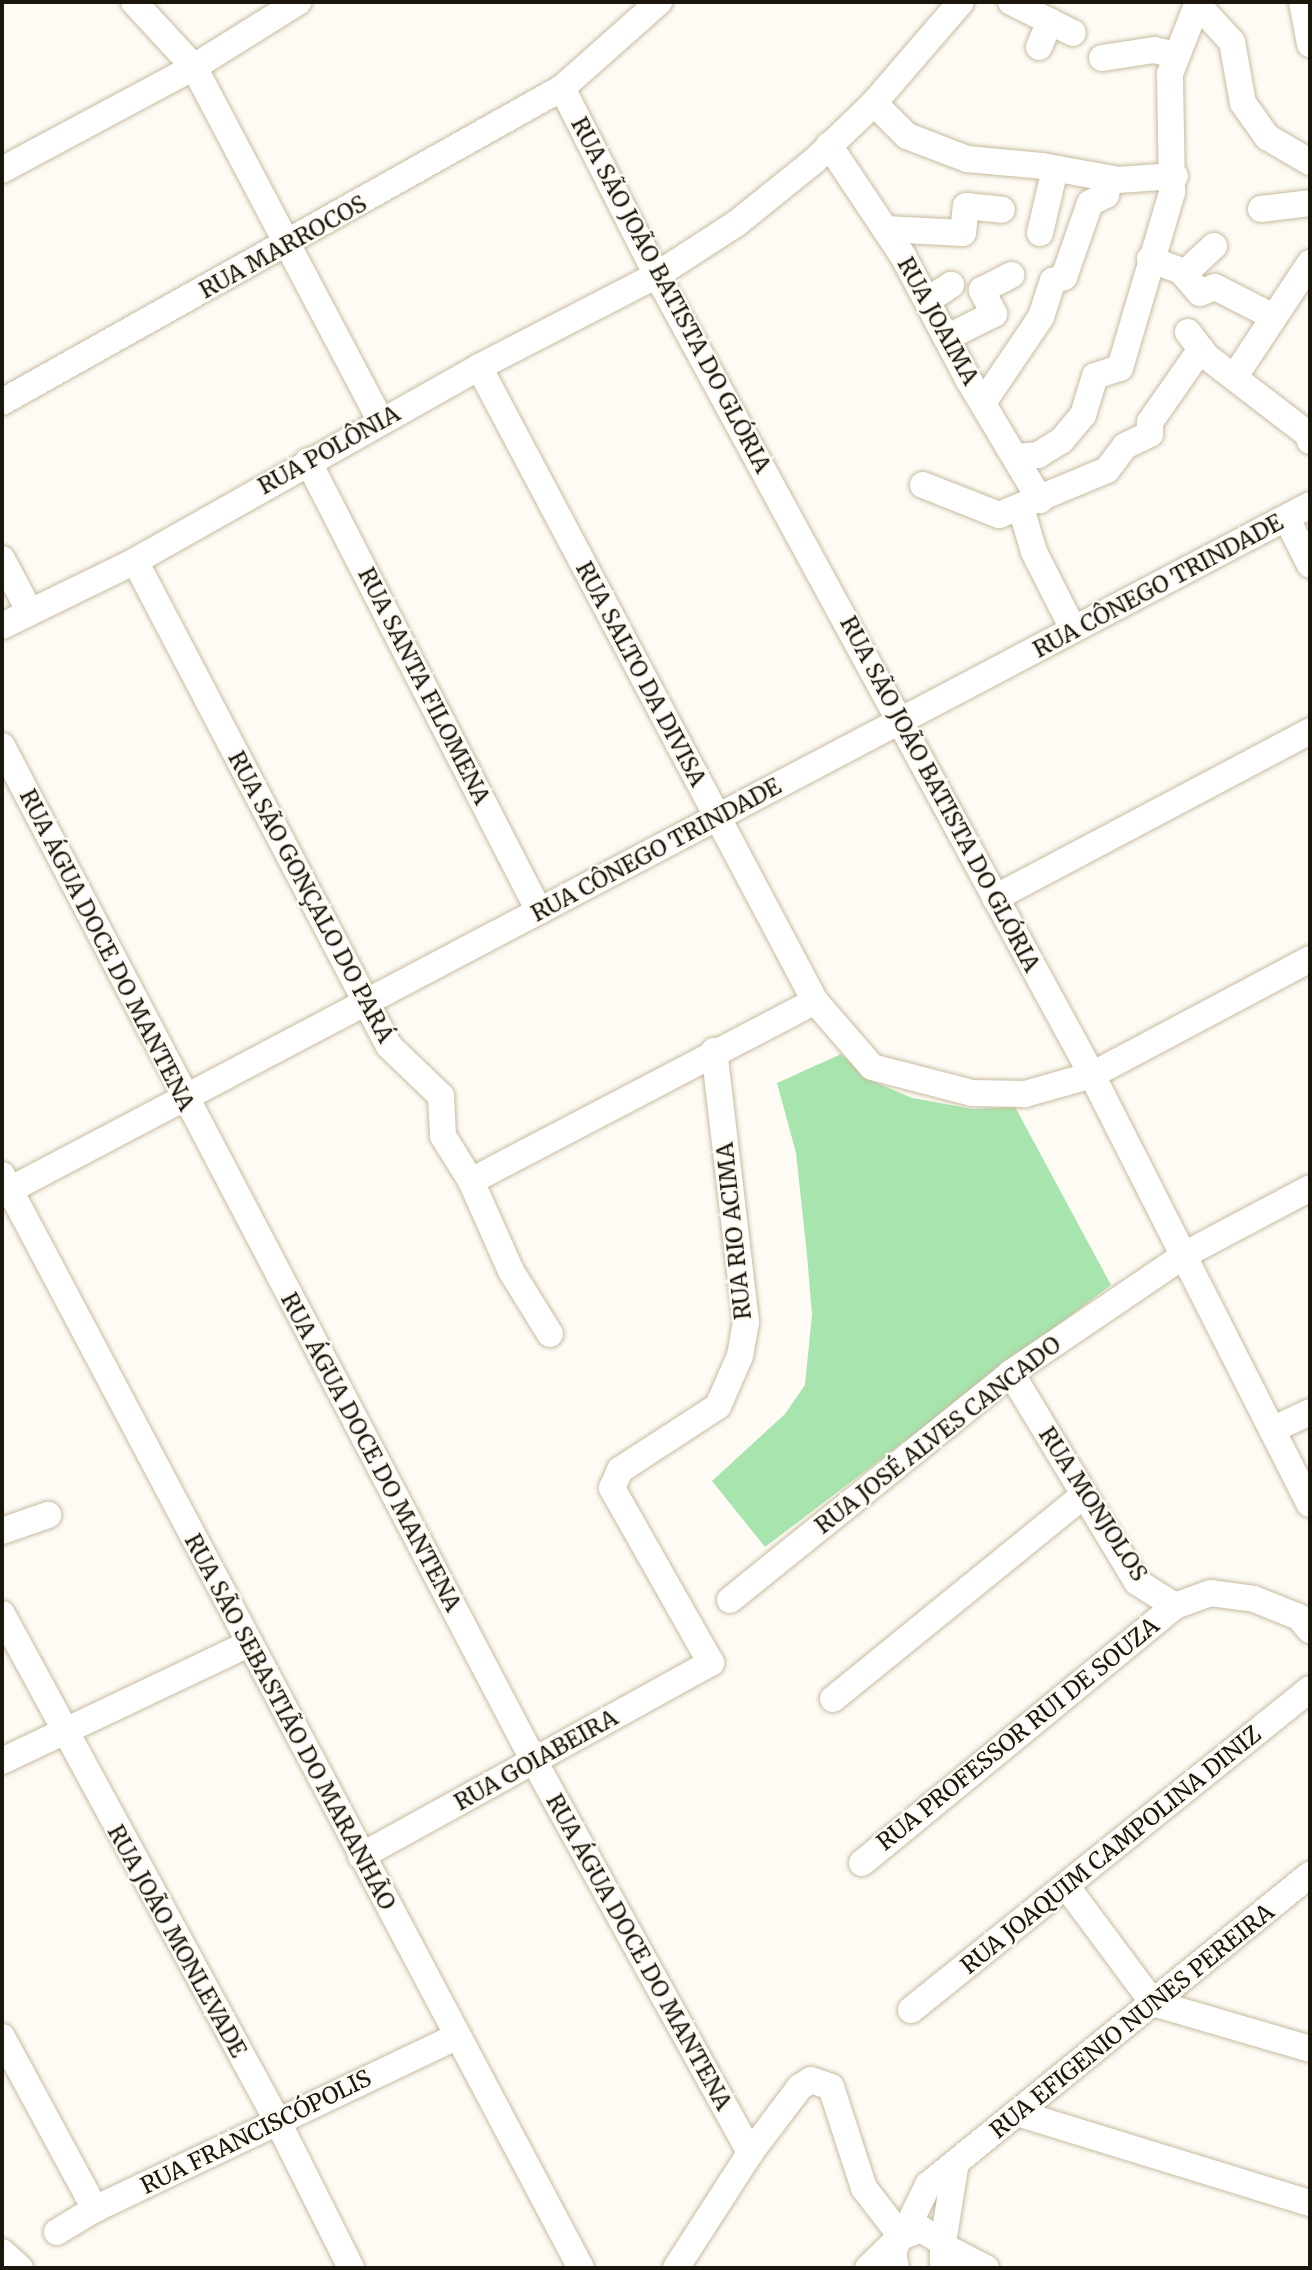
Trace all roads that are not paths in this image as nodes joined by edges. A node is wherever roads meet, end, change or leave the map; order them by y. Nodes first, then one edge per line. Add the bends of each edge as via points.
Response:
1 (134, 2) edge
2 (298, 2) edge
3 (659, 2) edge
4 (961, 2) edge
5 (1011, 2) edge
6 (1302, 2) edge
7 (1194, 3) edge
8 (1310, 44) edge
9 (1039, 47) dead end
10 (1175, 55) junction
11 (1102, 58) dead end
12 (194, 67) junction
13 (562, 88) junction
14 (874, 103) junction
15 (830, 145) junction
16 (1310, 162) edge
17 (1055, 169) junction
18 (2, 170) edge
19 (1175, 176) junction
20 (1109, 179) junction
21 (1310, 203) edge
22 (1261, 209) dead end
23 (1002, 210) dead end
24 (885, 229) junction
25 (1040, 233) dead end
26 (290, 243) junction
27 (1214, 246) dead end
28 (1150, 259) junction
29 (1310, 263) edge
30 (1184, 274) junction
31 (657, 275) junction
32 (1011, 275) dead end
33 (951, 285) dead end
34 (927, 301) junction
35 (1274, 317) junction
36 (946, 338) junction
37 (479, 367) junction
38 (1235, 376) junction
39 (2, 402) edge
40 (983, 403) junction
41 (381, 421) junction
42 (1310, 441) edge
43 (1017, 457) junction
44 (308, 461) junction
45 (923, 485) dead end
46 (1031, 504) junction
47 (1310, 505) edge
48 (1287, 519) junction
49 (2, 559) edge
50 (135, 561) junction
51 (1310, 565) edge
52 (30, 612) junction
53 (2, 626) edge
54 (1073, 629) junction
55 (902, 720) junction
56 (1310, 731) edge
57 (2, 746) edge
58 (717, 818) junction
59 (995, 898) junction
60 (539, 911) junction
61 (1310, 959) edge
62 (815, 1000) junction
63 (365, 1003) junction
64 (714, 1051) junction
65 (1092, 1075) junction
66 (183, 1098) junction
67 (471, 1181) junction
68 (4, 1186) edge
69 (1310, 1188) edge
70 (1186, 1254) junction
71 (550, 1334) dead end
72 (1011, 1373) junction
73 (1310, 1412) edge
74 (1272, 1430) junction
75 (1083, 1496) junction
76 (1310, 1504) edge
77 (48, 1515) dead end
78 (2, 1531) edge
79 (730, 1600) dead end
80 (1175, 1606) junction
81 (2, 1614) edge
82 (1306, 1620) edge
83 (247, 1644) junction
84 (711, 1663) joint
85 (1310, 1689) edge
86 (833, 1699) dead end
87 (62, 1731) junction
88 (2, 1761) edge
89 (534, 1761) junction
90 (360, 1856) junction
91 (862, 1863) dead end
92 (1305, 1885) edge
93 (1067, 1887) junction
94 (1153, 2003) junction
95 (911, 2010) dead end
96 (458, 2036) junction
97 (2, 2037) edge
98 (1310, 2049) edge
99 (1017, 2113) junction
100 (278, 2122) junction
101 (750, 2153) junction
102 (955, 2168) junction
103 (1310, 2203) edge
104 (95, 2209) junction
105 (57, 2232) dead end
106 (901, 2236) junction
107 (2, 2252) edge
108 (944, 2253) edge
109 (20, 2268) edge
110 (351, 2268) edge
111 (581, 2268) edge
112 (676, 2268) edge
113 (868, 2268) edge
114 (896, 2268) edge
115 (986, 2268) edge

1 - 12 street
2 - 12 street
3 - 13 street, RUA MARROCOS
4 - 14 street, RUA POLÔNIA
5 - 9 street via 1062,27
6 - 8 street
7 - 10 street
7 - 16 street via 1232,42 1243,103 1267,137
10 - 11 street via 1154,50
10 - 19 street via 1170,74
12 - 18 street
12 - 26 street
13 - 26 street, RUA MARROCOS
13 - 31 street, RUA SÃO JOÃO BATISTA DO GLÓRIA
14 - 15 street, RUA POLÔNIA
14 - 17 street via 906,136 967,159
15 - 24 street, RUA JOAIMA
15 - 31 street, RUA POLÔNIA via 737,223
17 - 20 street
17 - 25 street
19 - 20 street
19 - 28 street
20 - 40 street via 1107,195 1090,203 1064,277 1053,281 1041,317
21 - 22 street
23 - 24 street via 966,206 963,233
24 - 34 street, RUA JOAIMA
26 - 39 street, RUA MARROCOS
26 - 41 street
27 - 30 street
28 - 30 street
28 - 43 street via 1120,368 1096,376 1083,415 1062,439 1038,456
29 - 35 street
30 - 35 street via 1200,293 1215,287
31 - 37 street, RUA POLÔNIA
31 - 55 street, RUA SÃO JOÃO BATISTA DO GLÓRIA
32 - 36 street via 982,290 994,314
33 - 34 street
34 - 36 street, RUA JOAIMA
35 - 38 street
36 - 40 street, RUA JOAIMA
37 - 41 street, RUA POLÔNIA
37 - 58 street, RUA SALTO DA DIVISA
38 - 42 street
38 - 46 street via 1195,340 1150,422 1150,434 1125,446 1107,470
40 - 43 street, RUA JOAIMA
41 - 44 street, RUA POLÔNIA
43 - 46 street, RUA JOAIMA
44 - 50 street, RUA POLÔNIA
44 - 60 street, RUA SANTA FILOMENA
45 - 46 street via 999,515
46 - 54 street, RUA JOAIMA via 1034,552
47 - 48 street, RUA CÔNEGO TRINDADE
48 - 51 street
48 - 54 street, RUA CÔNEGO TRINDADE
49 - 52 street
50 - 52 street, RUA POLÔNIA
50 - 63 street, RUA SÃO GONÇALO DO PARÁ
52 - 53 street, RUA POLÔNIA
54 - 55 street, RUA CÔNEGO TRINDADE
55 - 58 street, RUA CÔNEGO TRINDADE
55 - 59 street, RUA SÃO JOÃO BATISTA DO GLÓRIA
56 - 59 street
57 - 66 street, RUA ÁGUA DOCE DO MANTENA
58 - 60 street, RUA CÔNEGO TRINDADE
58 - 62 street, RUA SALTO DA DIVISA
59 - 65 street, RUA SÃO JOÃO BATISTA DO GLÓRIA
60 - 63 street, RUA CÔNEGO TRINDADE
61 - 65 street, RUA SALTO DA DIVISA
62 - 64 street
62 - 65 street, RUA SALTO DA DIVISA via 873,1067 917,1082 972,1093 1026,1094
63 - 66 street, RUA CÔNEGO TRINDADE
63 - 67 street, RUA SÃO GONÇALO DO PARÁ via 388,1046 441,1096 443,1136
64 - 67 street
64 - 84 street, RUA RIO ACIMA via 746,1322 740,1356 718,1406 614,1477 612,1488
65 - 70 street, RUA SÃO JOÃO BATISTA DO GLÓRIA
66 - 68 street, RUA CÔNEGO TRINDADE
66 - 89 street, RUA ÁGUA DOCE DO MANTENA
67 - 71 street, RUA SÃO GONÇALO DO PARÁ via 511,1271
68 - 83 street, RUA SÃO SEBASTIÃO DO MARANHÃO
69 - 70 street, RUA JOSÉ ALVES CANCADO
70 - 72 street, RUA JOSÉ ALVES CANCADO
70 - 74 street, RUA SÃO JOÃO BATISTA DO GLÓRIA
72 - 75 street, RUA MONJOLOS
72 - 79 street, RUA JOSÉ ALVES CANCADO
73 - 74 street
74 - 76 street, RUA SÃO JOÃO BATISTA DO GLÓRIA
75 - 80 street, RUA MONJOLOS via 1138,1582
75 - 86 street
77 - 78 street
80 - 82 street via 1211,1593 1254,1599
80 - 91 street, RUA PROFESSOR RUI DE SOUZA
81 - 87 street, RUA JOÃO MONLEVADE
83 - 87 street
83 - 90 street, RUA SÃO SEBASTIÃO DO MARANHÃO
84 - 89 street, RUA GOIABEIRA
85 - 93 street, RUA JOAQUIM CAMPOLINA DINIZ
87 - 88 street
87 - 100 street, RUA JOÃO MONLEVADE
89 - 90 street, RUA GOIABEIRA
89 - 101 street, RUA ÁGUA DOCE DO MANTENA
90 - 96 street, RUA SÃO SEBASTIÃO DO MARANHÃO
92 - 94 street, RUA EFIGENIO NUNES PEREIRA
93 - 94 street
93 - 95 street, RUA JOAQUIM CAMPOLINA DINIZ
94 - 98 street
94 - 99 street, RUA EFIGENIO NUNES PEREIRA
96 - 100 street, RUA FRANCISCÓPOLIS
96 - 111 street, RUA SÃO SEBASTIÃO DO MARANHÃO
97 - 104 street
99 - 102 street, RUA EFIGENIO NUNES PEREIRA
99 - 103 street
100 - 104 street, RUA FRANCISCÓPOLIS
100 - 110 street, RUA JOÃO MONLEVADE
101 - 106 street via 800,2087 821,2080 831,2087 864,2188
101 - 112 street
102 - 106 street, RUA EFIGENIO NUNES PEREIRA via 928,2185
102 - 108 street
104 - 105 street, RUA FRANCISCÓPOLIS
106 - 108 street via 930,2231
106 - 113 street
106 - 114 street via 893,2253
107 - 109 street
108 - 115 street

